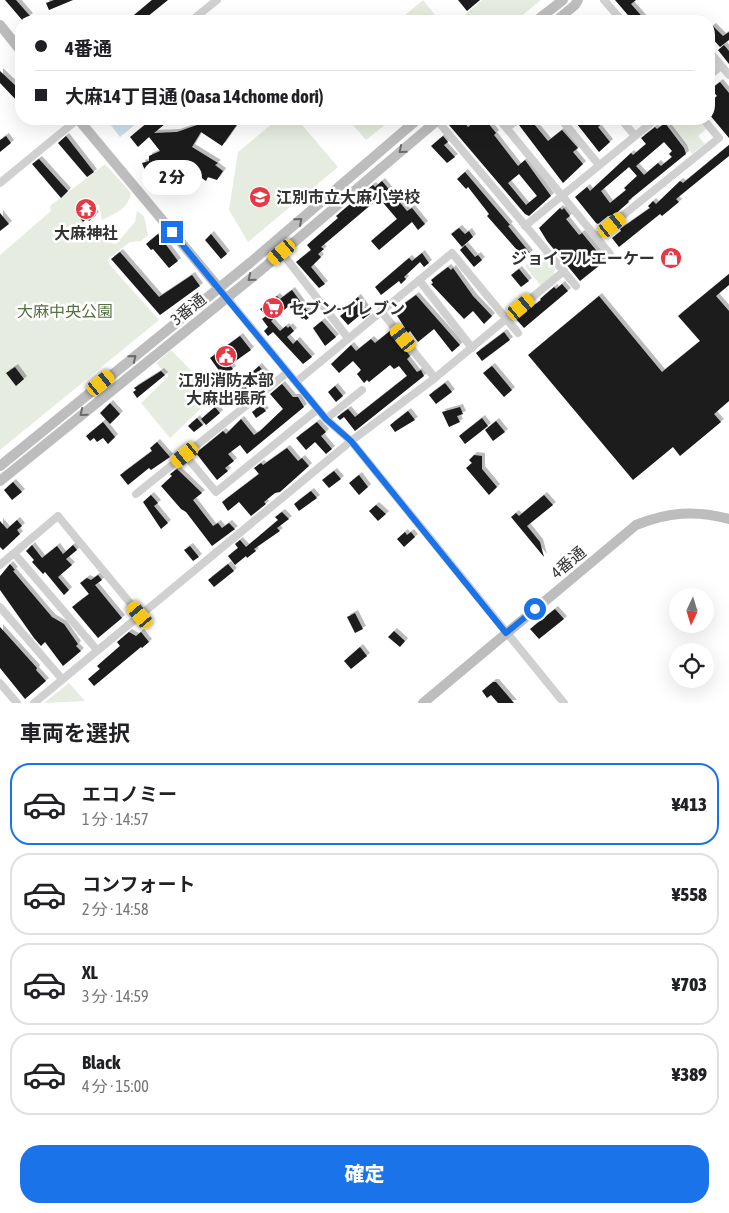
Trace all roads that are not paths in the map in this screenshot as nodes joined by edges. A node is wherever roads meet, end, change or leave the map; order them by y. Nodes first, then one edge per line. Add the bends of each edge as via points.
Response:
1 (218, 0) edge
2 (563, 0) edge
3 (578, 0) edge
4 (604, 0) edge
5 (199, 15) edge
6 (545, 15) edge
7 (564, 15) edge
8 (617, 15) edge
9 (0, 25) edge
10 (15, 44) edge
11 (715, 58) edge
12 (721, 66) junction
13 (715, 71) edge
14 (729, 75) edge
15 (71, 125) edge
16 (83, 125) edge
17 (411, 125) edge
18 (431, 125) edge
19 (443, 125) edge
20 (504, 125) edge
21 (511, 125) edge
22 (566, 125) edge
23 (626, 125) edge
24 (649, 125) edge
25 (708, 125) edge
26 (507, 128) junction
27 (635, 136) junction
28 (599, 165) junction
29 (0, 183) edge
30 (562, 195) junction
31 (525, 226) junction
32 (596, 237) junction
33 (282, 252) junction
34 (610, 254) dead end
35 (564, 271) junction
36 (419, 280) junction
37 (576, 286) dead end
38 (219, 288) junction
39 (227, 297) junction
40 (381, 311) junction
41 (506, 319) junction
42 (518, 333) dead end
43 (348, 338) junction
44 (472, 348) junction
45 (288, 372) junction
46 (435, 378) junction
47 (296, 382) junction
48 (362, 390) dead end
49 (318, 409) junction
50 (326, 419) junction
51 (351, 441) junction
52 (185, 455) junction
53 (0, 466) edge
54 (0, 481) edge
55 (136, 494) dead end
56 (729, 519) edge
57 (14, 553) junction
58 (0, 565) edge
59 (0, 607) edge
60 (140, 615) junction
61 (506, 633) junction
62 (97, 650) junction
63 (62, 679) junction
64 (0, 683) edge
65 (17, 703) edge
66 (34, 703) edge
67 (423, 703) edge
68 (564, 703) edge

1 - 5 street
2 - 6 street
3 - 7 street
4 - 8 street
9 - 10 street
11 - 12 street
12 - 13 street
12 - 14 street
15 - 29 street
16 - 38 street
38 -> 17 street, 3番通
18 -> 33 street, 3番通
19 - 31 street
20 - 26 street
21 - 26 street
22 - 28 street
23 - 27 street
24 - 27 street
25 - 32 street via 719,138
26 - 30 street
27 - 28 street
28 - 30 street
30 - 31 street
30 - 32 street
31 - 35 street
32 - 34 street
33 -> 39 street, 3番通
33 - 43 street
35 - 37 street
35 - 41 street
36 - 40 street
36 - 41 street via 452,253
36 - 44 street
38 - 39 street
53 -> 38 street, 3番通
39 - 45 street
39 -> 54 street, 3番通
40 - 43 street
40 - 46 street
41 - 42 street
41 - 44 street
43 - 47 street
44 - 46 street
45 - 47 street
45 - 52 street
46 - 51 street
47 - 49 street
48 - 50 street
49 - 50 street
49 - 52 street via 216,492
50 - 51 street
51 - 60 street
51 - 61 street
52 - 55 street
56 - 61 street, 4番通 via 703,513 667,514 636,525
57 - 58 street
57 - 60 street via 58,516
57 - 62 street
59 - 63 street
60 - 62 street
61 - 67 street, 4番通
61 - 68 street
62 - 63 street
63 - 66 street
64 - 65 street

